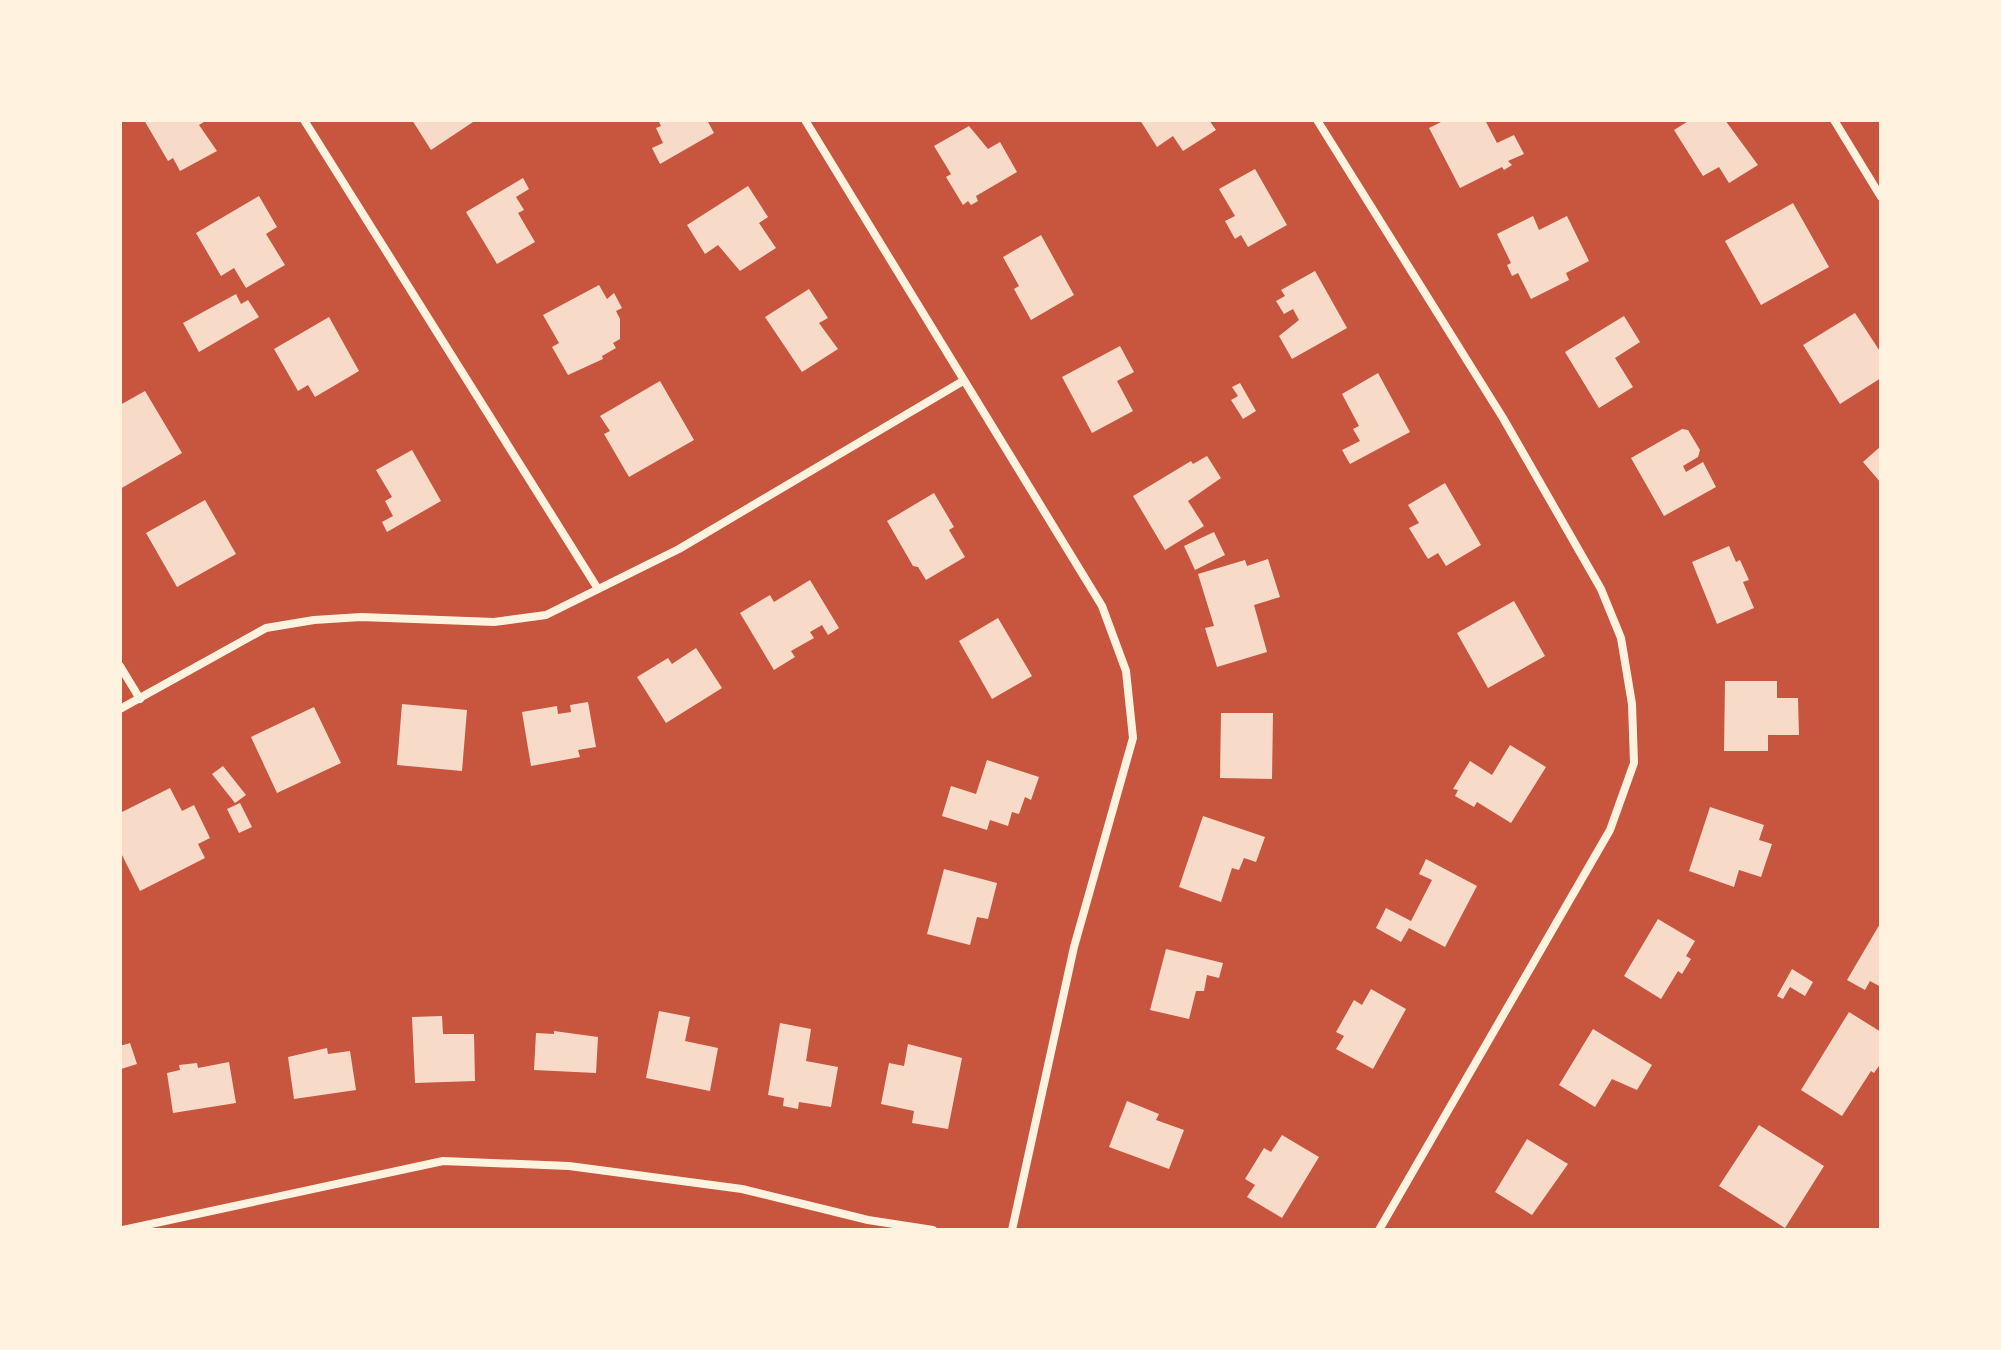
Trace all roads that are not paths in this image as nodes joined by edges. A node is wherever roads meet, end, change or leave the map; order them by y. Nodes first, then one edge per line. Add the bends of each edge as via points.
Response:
1 (304, 120) edge
2 (805, 120) edge
3 (1317, 120) edge
4 (1834, 120) edge
5 (1881, 197) edge
6 (963, 381) junction
7 (598, 589) junction
8 (120, 666) edge
9 (140, 699) junction
10 (120, 709) edge
11 (123, 1230) edge
12 (933, 1230) edge
13 (1012, 1230) edge
14 (1379, 1230) edge

1 - 7 street
2 - 6 street
3 - 14 street via 1503,418 1601,589 1621,638 1632,704 1634,763 1610,830
4 - 5 street
6 - 7 street via 679,549
6 - 13 street via 1102,606 1126,671 1133,738 1074,947
7 - 9 street via 546,615 494,622 361,617 266,628
8 - 9 street
9 - 10 street
11 - 12 street via 443,1161 569,1166 742,1189

